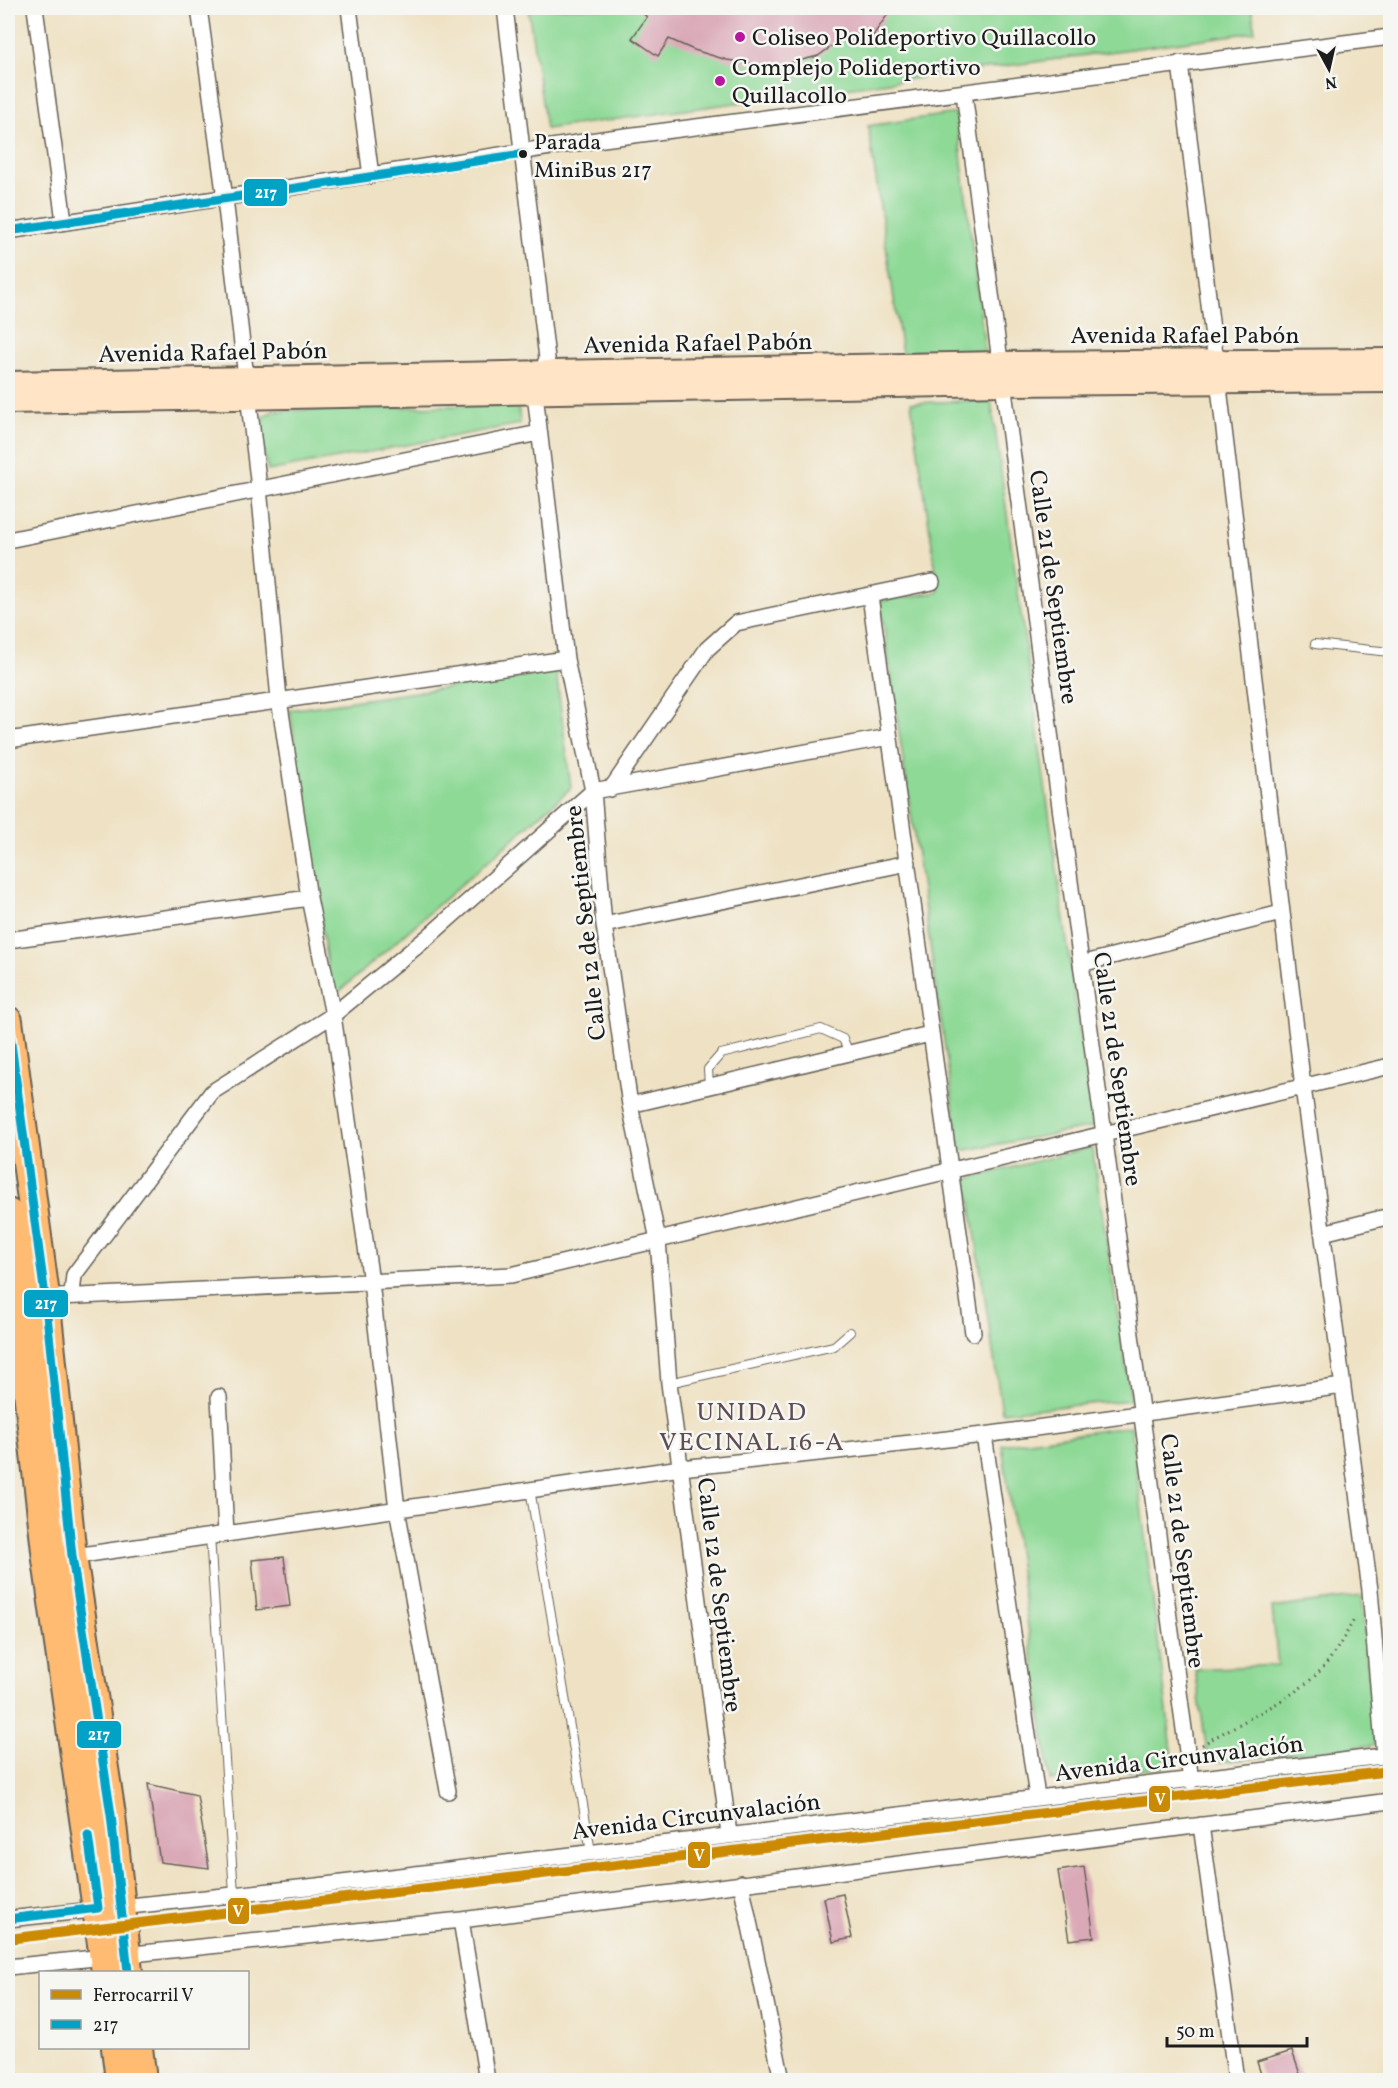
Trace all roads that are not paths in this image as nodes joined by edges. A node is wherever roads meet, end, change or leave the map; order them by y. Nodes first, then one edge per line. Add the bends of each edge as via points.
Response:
1 (35, 8) edge
2 (199, 8) edge
3 (349, 8) edge
4 (505, 8) edge
5 (1390, 37) edge
6 (1180, 63) junction
7 (964, 93) junction
8 (523, 154) junction
9 (371, 176) junction
10 (225, 200) junction
11 (64, 221) junction
12 (8, 231) edge
13 (1390, 360) edge
14 (1217, 373) junction
15 (1002, 374) junction
16 (1390, 381) edge
17 (8, 383) edge
18 (539, 384) junction
19 (246, 389) junction
20 (8, 402) edge
21 (539, 433) junction
22 (259, 488) junction
23 (8, 540) edge
24 (932, 582) dead end
25 (870, 596) junction
26 (1315, 644) dead end
27 (1390, 652) edge
28 (566, 659) junction
29 (279, 699) junction
30 (890, 737) junction
31 (8, 740) edge
32 (611, 789) junction
33 (593, 791) junction
34 (908, 863) junction
35 (309, 898) junction
36 (1281, 913) junction
37 (604, 925) junction
38 (8, 940) edge
39 (1082, 964) junction
40 (333, 1015) junction
41 (8, 1021) edge
42 (930, 1034) junction
43 (849, 1053) junction
44 (1390, 1066) edge
45 (709, 1086) junction
46 (1303, 1087) junction
47 (630, 1105) junction
48 (15, 1131) edge
49 (1104, 1134) junction
50 (949, 1170) junction
51 (8, 1213) edge
52 (1390, 1216) edge
53 (1323, 1233) junction
54 (658, 1240) junction
55 (371, 1282) junction
56 (33, 1305) edge
57 (850, 1332) dead end
58 (974, 1333) dead end
59 (8, 1357) edge
60 (669, 1383) junction
61 (1343, 1386) junction
62 (219, 1397) dead end
63 (1143, 1411) junction
64 (984, 1435) junction
65 (681, 1467) junction
66 (530, 1489) junction
67 (397, 1509) junction
68 (226, 1534) junction
69 (210, 1536) junction
70 (59, 1558) junction
71 (1387, 1756) edge
72 (1191, 1781) junction
73 (448, 1791) dead end
74 (1037, 1797) junction
75 (1390, 1801) edge
76 (1201, 1825) junction
77 (729, 1834) junction
78 (591, 1852) junction
79 (741, 1883) junction
80 (234, 1893) junction
81 (109, 1906) junction
82 (8, 1919) edge
83 (461, 1920) junction
84 (116, 1964) edge
85 (8, 1967) edge
86 (116, 2049) edge
87 (138, 2049) edge
88 (120, 2080) edge
89 (142, 2080) edge
90 (487, 2080) edge
91 (782, 2080) edge
92 (1236, 2080) edge

1 - 11 street
2 - 10 street
3 - 9 street
4 - 8 street, Calle 12 de Septiembre
5 - 6 street
6 - 7 street
6 - 14 street
7 - 8 street
7 - 15 street, Calle 21 de Septiembre
8 - 9 street
8 - 18 street, Calle 12 de Septiembre via 547,358
9 - 10 street
10 - 11 street
10 - 19 street
11 - 12 street
13 - 14 main road, Avenida Rafael Pabón
14 - 15 main road, Avenida Rafael Pabón
14 - 16 main road, Avenida Rafael Pabón
14 - 36 street
15 - 18 main road, Avenida Rafael Pabón
15 - 39 street, Calle 21 de Septiembre
17 - 19 main road, Avenida Rafael Pabón
18 - 19 main road, Avenida Rafael Pabón
18 - 21 street, Calle 12 de Septiembre
19 - 20 main road, Avenida Rafael Pabón
19 - 22 street
21 - 22 street
21 - 28 street, Calle 12 de Septiembre
22 - 23 street
22 - 29 street
24 - 25 street
25 - 30 street
25 - 32 street via 736,623 707,649
26 - 27 lane
28 - 29 street
28 - 33 street, Calle 12 de Septiembre
29 - 31 street
29 - 35 street
30 - 32 street
30 - 34 street
32 - 33 street
33 - 37 street, Calle 12 de Septiembre
33 - 40 street
34 - 37 street
34 - 42 street
35 - 38 street
35 - 40 street
36 - 39 street
36 - 46 street
37 - 47 street, Calle 12 de Septiembre
39 - 49 street, Calle 21 de Septiembre
40 - 55 street
40 - 56 street via 212,1092 74,1275
41 - 48 highway
42 - 43 street
42 - 50 street
43 - 45 street
43 - 45 lane via 843,1039 821,1029 721,1054 708,1069
44 - 46 street
45 - 47 street
46 - 49 street
46 - 53 street
47 - 54 street, Calle 12 de Septiembre
48 - 56 highway
49 - 50 street
49 - 63 street, Calle 21 de Septiembre
50 - 54 street
50 - 58 street
51 - 56 highway
52 - 53 street
53 - 61 street
54 - 55 street via 511,1275
54 - 60 street, Calle 12 de Septiembre
55 - 56 street
55 - 67 street
56 - 59 street
56 - 70 highway
56 - 70 highway
57 - 60 lane via 834,1346
60 - 65 street, Calle 12 de Septiembre
61 - 63 street
61 - 71 street
62 - 68 street
63 - 64 street
63 - 72 street, Calle 21 de Septiembre
64 - 65 street
64 - 74 street
65 - 66 street
65 - 77 street, Calle 12 de Septiembre
66 - 67 street
66 - 78 lane
67 - 68 street
67 - 73 street
68 - 69 street
69 - 70 street
69 - 80 lane
70 - 81 highway via 111,1815
71 - 72 street, Avenida Circunvalación
72 - 74 street, Avenida Circunvalación
74 - 77 street, Avenida Circunvalación
75 - 76 street
76 - 79 street
76 - 92 street
77 - 78 street, Avenida Circunvalación
78 - 80 street, Avenida Circunvalación
79 - 83 street
79 - 91 street
80 - 81 street, Avenida Circunvalación
81 - 82 street, Avenida Circunvalación
81 - 84 highway
83 - 84 street
83 - 90 street
84 - 85 street
86 - 88 highway
87 - 89 highway

